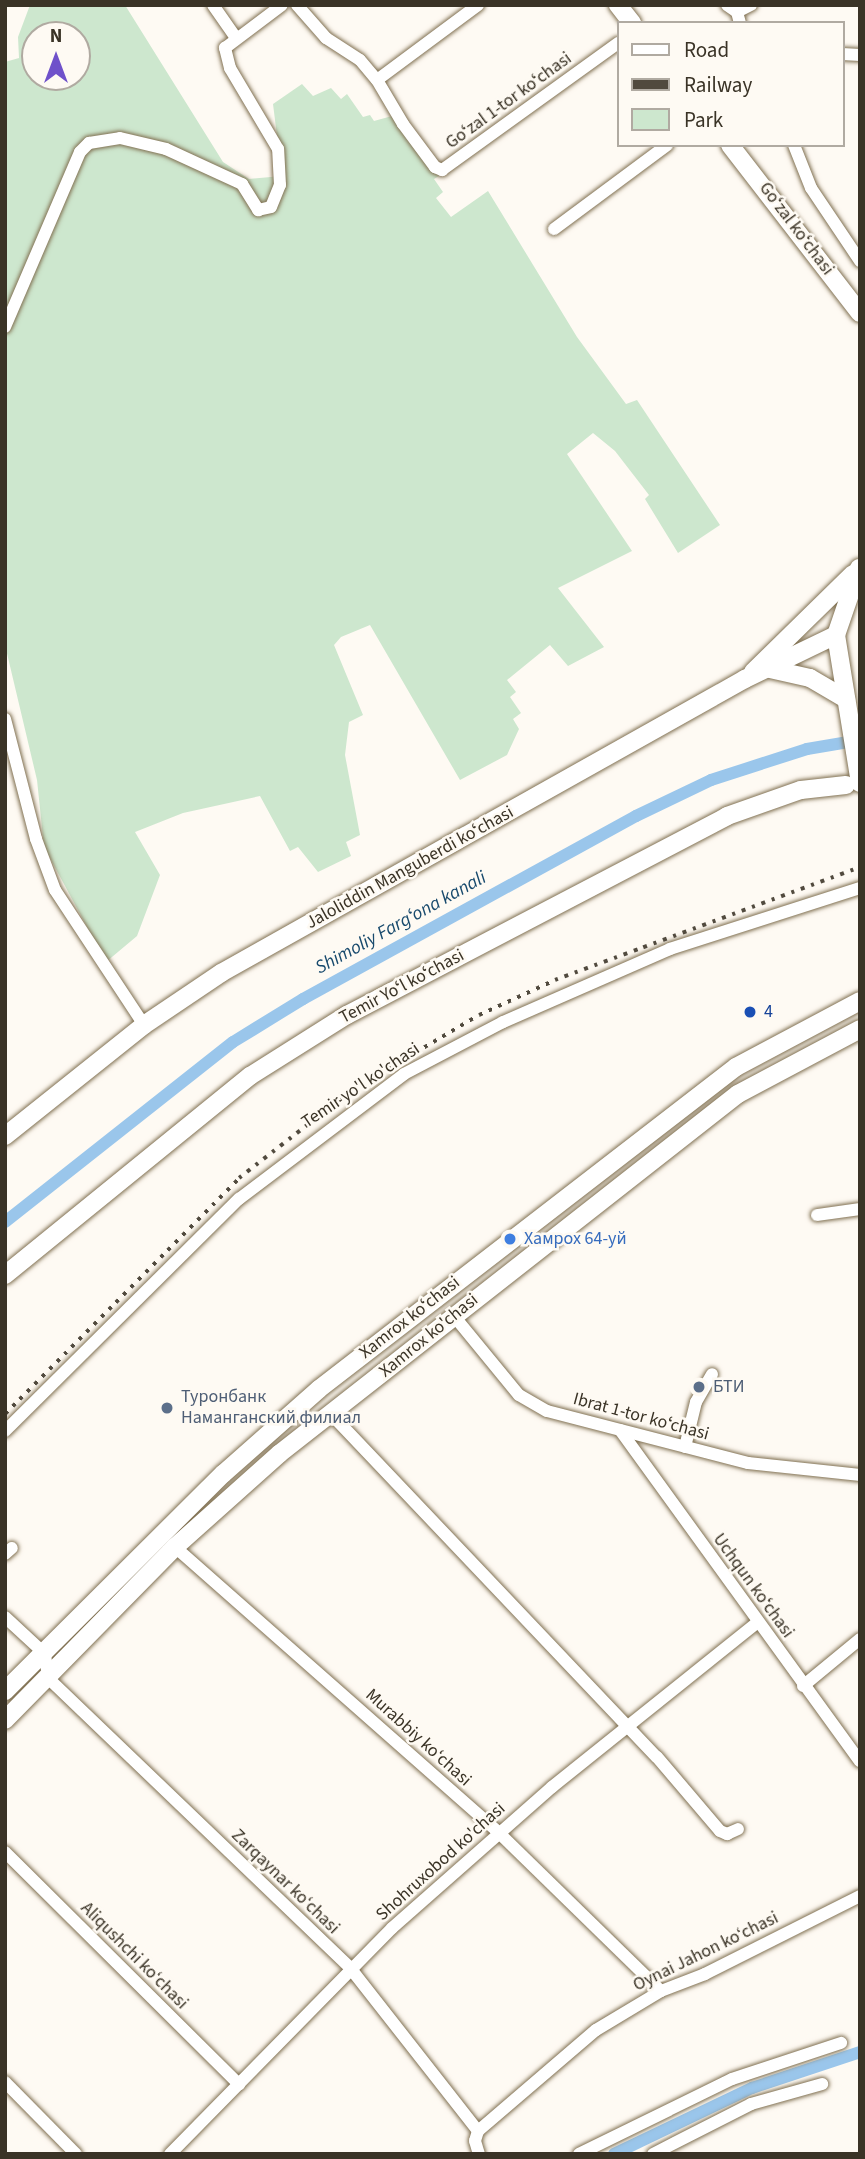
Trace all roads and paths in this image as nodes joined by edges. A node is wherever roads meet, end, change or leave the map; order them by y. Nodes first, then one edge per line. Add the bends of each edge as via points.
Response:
1 (213, 5) edge
2 (282, 5) edge
3 (297, 5) edge
4 (478, 5) edge
5 (618, 5) edge
6 (751, 5) edge
7 (735, 13) edge
8 (630, 21) edge
9 (235, 37) junction
10 (616, 44) edge
11 (377, 79) junction
12 (664, 147) edge
13 (732, 147) edge
14 (795, 147) edge
15 (554, 229) dead end
16 (860, 261) edge
17 (860, 313) edge
18 (5, 327) edge
19 (859, 567) edge
20 (836, 635) junction
21 (770, 669) junction
22 (745, 679) junction
23 (847, 707) junction
24 (5, 719) edge
25 (856, 783) edge
26 (860, 888) edge
27 (860, 1001) edge
28 (144, 1025) junction
29 (860, 1029) edge
30 (5, 1136) edge
31 (860, 1209) edge
32 (817, 1215) dead end
33 (5, 1275) edge
34 (454, 1316) junction
35 (402, 1324) junction
36 (418, 1345) junction
37 (712, 1374) dead end
38 (331, 1414) junction
39 (620, 1430) junction
40 (5, 1431) edge
41 (684, 1447) junction
42 (860, 1475) edge
43 (176, 1546) junction
44 (5, 1616) edge
45 (758, 1622) junction
46 (860, 1639) edge
47 (45, 1654) junction
48 (48, 1678) junction
49 (803, 1686) junction
50 (5, 1691) edge
51 (5, 1720) edge
52 (626, 1727) junction
53 (860, 1761) edge
54 (738, 1829) dead end
55 (499, 1833) junction
56 (5, 1852) edge
57 (860, 1896) edge
58 (351, 1969) junction
59 (661, 1991) junction
60 (841, 2043) dead end
61 (5, 2082) edge
62 (239, 2084) junction
63 (822, 2084) dead end
64 (478, 2131) junction
65 (76, 2154) edge
66 (170, 2154) edge
67 (479, 2154) edge
68 (579, 2154) edge
69 (653, 2154) edge

1 - 9 street
2 - 9 street
3 - 11 street via 326,38 360,60
4 - 11 street
5 - 8 main road
6 - 7 street
9 - 18 street via 225,56 278,149 276,202 258,210 243,184 157,146 120,138 89,144 80,152
10 - 11 street, Goʻzal 1-tor koʻchasi via 442,170 403,124
12 - 15 street
13 - 17 main road, Goʻzal koʻchasi
14 - 16 street via 811,188
19 - 20 main road
19 - 22 main road
20 - 21 main road, Jaloliddin Manguberdi koʻchasi
20 - 23 main road
21 - 22 main road, Jaloliddin Manguberdi koʻchasi
21 - 23 main road via 810,678
22 - 28 main road, Jaloliddin Manguberdi koʻchasi via 221,973
23 - 25 main road
24 - 28 street via 36,839 55,890
25 - 33 main road, Temir Yoʻl koʻchasi via 801,790 727,816 347,1015 250,1076
26 - 40 street, Temir yo'l ko'chasi via 670,949 503,1023 404,1074 239,1199
27 - 35 main road, Xamrox koʻchasi via 736,1067
28 - 30 main road, Jaloliddin Manguberdi koʻchasi
29 - 34 main road, Xamrox ko'chasi via 738,1094
31 - 32 street
34 - 36 main road, Xamrox ko'chasi
34 - 39 street, Ibrat 1-tor koʻchasi via 528,1404
35 - 36 street
35 - 47 main road, Xamrox koʻchasi via 223,1474
36 - 38 main road, Xamrox ko'chasi
37 - 41 street via 696,1402
38 - 43 main road, Xamrox ko'chasi
38 - 52 street
39 - 41 street, Ibrat 1-tor koʻchasi
39 - 45 street, Uchqun koʻchasi
41 - 42 street, Ibrat 1-tor koʻchasi via 791,1471
43 - 48 main road, Xamrox ko'chasi
43 - 55 street, Murabbiy ko‘chasi
44 - 47 street
45 - 49 street, Uchqun koʻchasi
45 - 52 street, Shohruxobod ko'chasi
46 - 49 street
47 - 48 street
47 - 50 main road, Xamrox koʻchasi
48 - 51 main road, Xamrox ko'chasi
48 - 58 street, Zarqaynar ko‘chasi
49 - 53 street, Uchqun koʻchasi
52 - 54 street via 720,1831 727,1834
52 - 55 street, Shohruxobod ko'chasi
55 - 58 street, Shohruxobod ko'chasi
55 - 59 street, Murabbiy ko‘chasi
56 - 62 street, Aliqushchi ko‘chasi
57 - 59 street, Oynai Jahon ko‘chasi via 705,1974
58 - 62 street, Shohruxobod ko'chasi
58 - 64 street, Zarqaynar ko‘chasi
59 - 64 street, Oynai Jahon ko‘chasi via 596,2030
60 - 68 street via 732,2079
61 - 65 street
62 - 66 street, Shohruxobod ko'chasi
63 - 69 street via 751,2104
64 - 67 street

